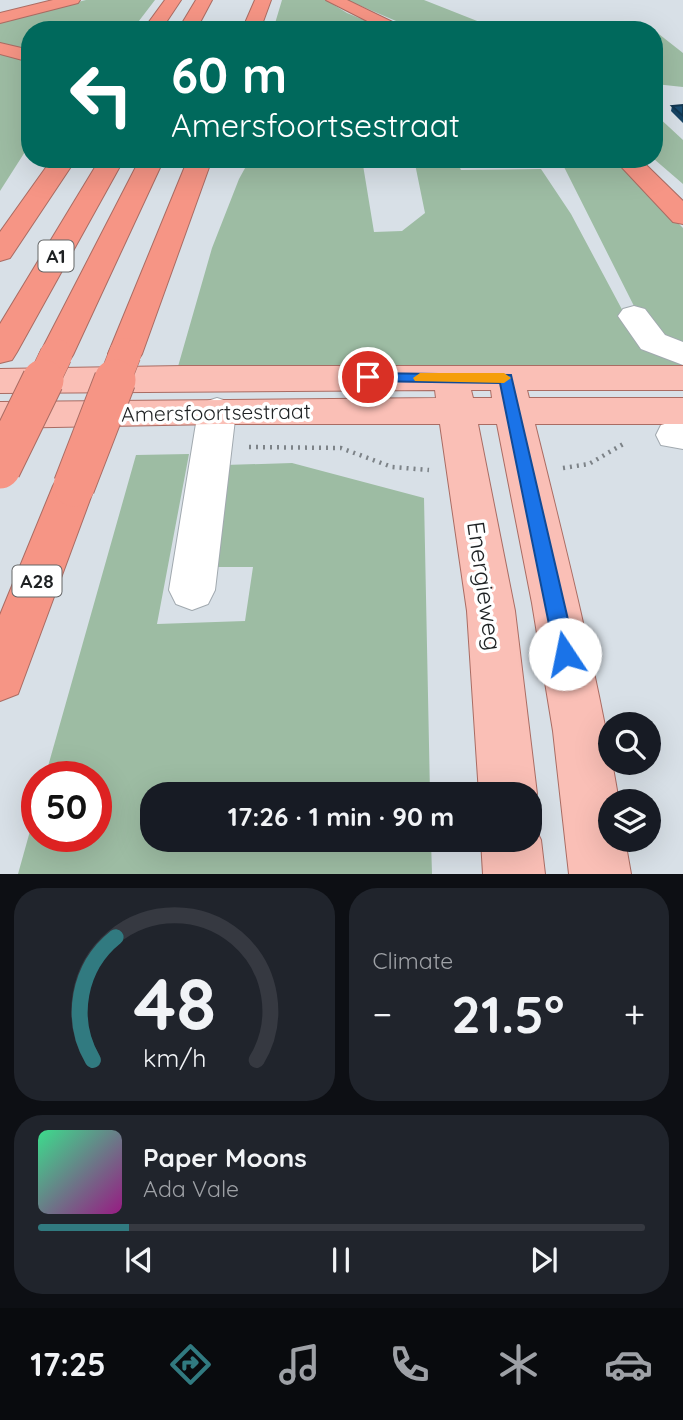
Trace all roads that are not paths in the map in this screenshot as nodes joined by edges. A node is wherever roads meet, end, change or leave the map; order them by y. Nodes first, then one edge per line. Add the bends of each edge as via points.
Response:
1 (72, 0) edge
2 (173, 0) edge
3 (204, 0) edge
4 (263, 0) edge
5 (334, 0) edge
6 (0, 18) edge
7 (158, 21) edge
8 (192, 21) edge
9 (255, 21) edge
10 (380, 21) edge
11 (0, 48) edge
12 (21, 54) edge
13 (39, 168) edge
14 (58, 168) edge
15 (107, 168) edge
16 (148, 168) edge
17 (208, 168) edge
18 (635, 168) edge
19 (649, 168) edge
20 (683, 201) edge
21 (27, 214) junction
22 (683, 216) edge
23 (0, 252) edge
24 (634, 316) dead end
25 (0, 352) edge
26 (683, 354) edge
27 (683, 378) edge
28 (0, 381) edge
29 (454, 395) junction
30 (510, 395) junction
31 (0, 415) edge
32 (680, 427) edge
33 (214, 430) junction
34 (0, 468) edge
35 (192, 590) dead end
36 (0, 677) edge
37 (507, 782) edge
38 (512, 852) edge
39 (514, 874) edge
40 (600, 874) edge

1 - 6 highway
2 - 7 highway
3 - 8 highway
4 - 9 highway
5 - 10 highway
11 - 12 highway
13 - 21 highway, A1
14 - 21 highway, A1
15 - 25 highway, A1
16 - 34 highway, A1, bridge
17 - 36 highway, A28, bridge via 180,212
18 - 22 highway
19 - 20 highway
21 - 23 highway, A1
24 - 26 lane via 653,342
27 - 30 main road, Amersfoortsestraat
28 - 29 main road, Amersfoortsestraat via 182,378
29 - 30 main road, Amersfoortsestraat
29 - 33 main road, Amersfoortsestraat
29 - 37 main road, Energieweg via 491,611
30 - 32 main road, Amersfoortsestraat
30 - 40 main road via 556,603
31 - 33 main road, Amersfoortsestraat
33 - 35 lane
38 - 39 main road

